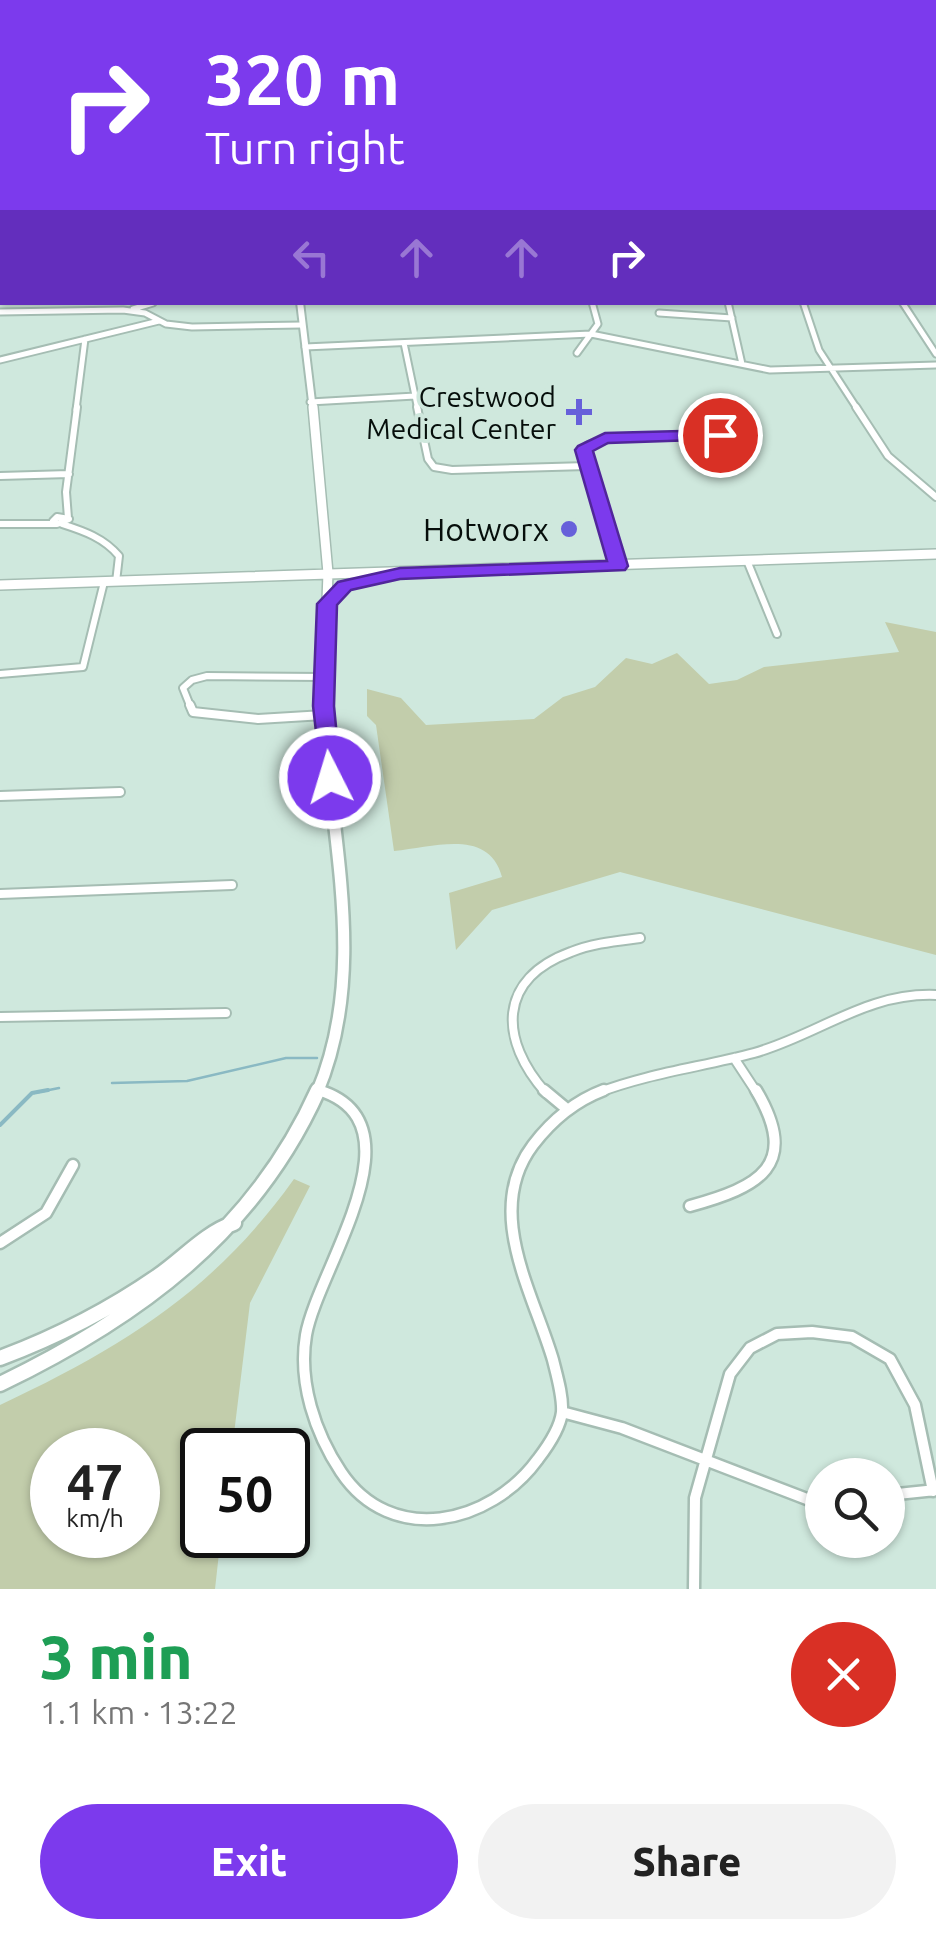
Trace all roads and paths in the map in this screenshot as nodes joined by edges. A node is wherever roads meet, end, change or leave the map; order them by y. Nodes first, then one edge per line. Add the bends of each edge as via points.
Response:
1 (146, 305) edge
2 (151, 305) edge
3 (153, 305) edge
4 (300, 305) edge
5 (593, 305) edge
6 (729, 305) edge
7 (805, 305) edge
8 (904, 305) edge
9 (127, 310) junction
10 (0, 312) edge
11 (145, 313) junction
12 (659, 313) dead end
13 (732, 318) junction
14 (156, 320) junction
15 (302, 324) junction
16 (590, 334) junction
17 (85, 339) junction
18 (404, 343) junction
19 (305, 348) junction
20 (578, 352) dead end
21 (936, 354) edge
22 (0, 360) edge
23 (742, 364) junction
24 (936, 365) edge
25 (831, 369) junction
26 (415, 398) junction
27 (310, 404) junction
28 (747, 434) dead end
29 (587, 466) junction
30 (70, 474) junction
31 (0, 476) edge
32 (936, 497) edge
33 (62, 520) junction
34 (0, 524) edge
35 (936, 554) edge
36 (326, 557) junction
37 (748, 563) junction
38 (618, 566) junction
39 (400, 573) junction
40 (328, 575) junction
41 (300, 576) junction
42 (104, 582) junction
43 (116, 582) junction
44 (0, 585) edge
45 (327, 604) junction
46 (777, 634) dead end
47 (0, 674) edge
48 (324, 677) junction
49 (324, 716) junction
50 (120, 792) dead end
51 (0, 796) edge
52 (232, 886) dead end
53 (0, 894) edge
54 (640, 938) dead end
55 (936, 995) edge
56 (226, 1013) dead end
57 (0, 1017) edge
58 (734, 1058) junction
59 (318, 1090) junction
60 (568, 1110) junction
61 (74, 1164) dead end
62 (690, 1206) dead end
63 (235, 1222) junction
64 (0, 1243) edge
65 (0, 1358) edge
66 (0, 1384) edge
67 (562, 1412) junction
68 (704, 1462) junction
69 (934, 1490) edge
70 (905, 1493) edge
71 (805, 1498) edge
72 (694, 1589) edge

1 - 9 street
2 - 11 street
3 - 14 street
4 - 15 main road
5 - 16 street via 598,324
6 - 13 street
7 - 25 street
8 - 21 street
9 - 10 street
9 - 11 street
11 - 14 street
12 - 13 street
13 - 23 street
14 - 15 street via 192,327
14 - 17 street
15 - 19 main road
16 - 18 street
16 - 20 street
16 - 23 street
17 - 22 street
17 - 30 street
18 - 19 street
18 - 26 street
19 - 27 main road
23 - 25 street
24 - 25 street
25 - 32 street via 888,456
26 - 27 street
26 - 29 street via 428,462 440,469
27 - 36 main road
28 - 29 street via 605,438 584,450
29 - 38 street
30 - 31 street
30 - 33 street
33 - 34 street
33 - 43 street via 117,552
35 - 37 main road
36 - 40 main road
36 - 41 main road via 314,572
37 - 38 main road
37 - 46 street
38 - 39 main road
39 - 40 main road
39 - 45 main road via 345,586
40 - 41 main road
40 - 45 main road
41 - 43 main road
42 - 43 main road
42 - 44 main road
42 - 47 street via 83,667
45 - 48 main road
48 - 49 main road
48 - 49 street via 208,676 183,688 193,712 208,716
49 - 59 main road via 343,1006
50 - 51 street
52 - 53 street
54 - 60 street via 564,955 520,991 510,1032 517,1058 536,1086
55 - 58 street via 900,993 862,1003 786,1044
56 - 57 street
58 - 60 street via 612,1084
58 - 62 street via 767,1111 774,1158 762,1177 739,1192
59 - 63 main road via 299,1133
59 - 67 street via 345,1099 360,1118 365,1150 347,1235 316,1297 306,1338 309,1393 325,1446 354,1491 382,1512 433,1519 477,1510 514,1490 545,1451
60 - 67 street via 527,1152 511,1186 510,1225
61 - 64 street via 46,1213
63 - 65 main road via 216,1228 169,1268 77,1325
63 - 66 main road via 218,1245 148,1302 61,1357
67 - 68 street
68 - 69 street via 730,1374 750,1348 776,1334 812,1332 852,1337 890,1359 915,1405
68 - 71 street
68 - 72 street via 695,1498
69 - 70 street

